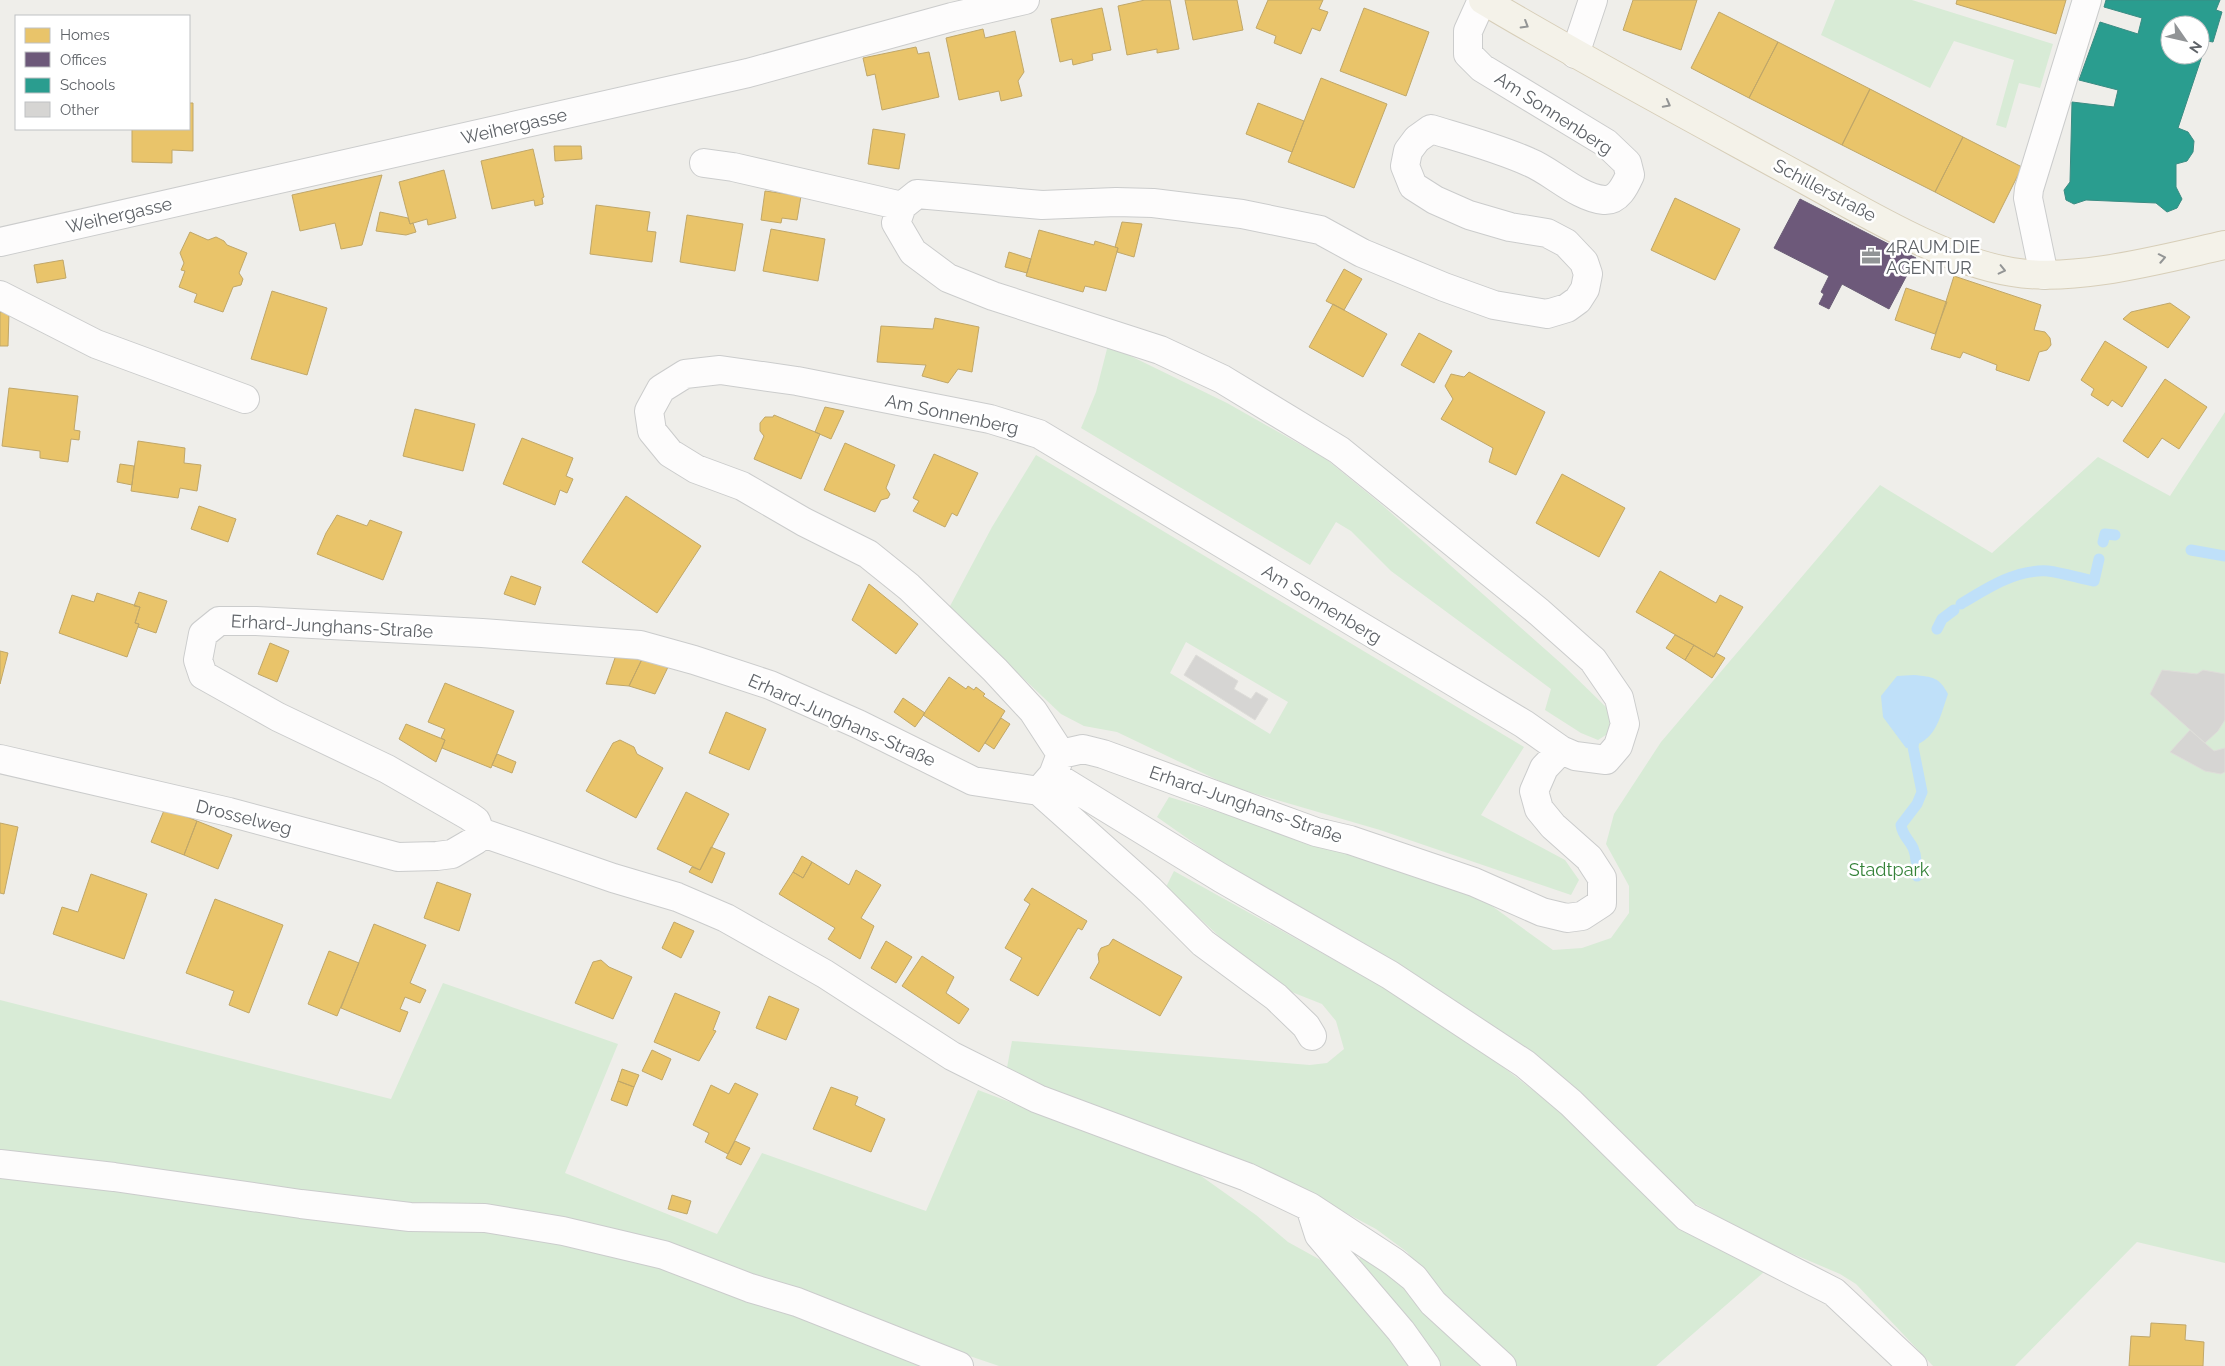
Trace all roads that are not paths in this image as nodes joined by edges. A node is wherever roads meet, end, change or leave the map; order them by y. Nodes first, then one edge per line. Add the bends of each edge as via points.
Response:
1 (1025, 0) edge
2 (1482, 0) edge
3 (1593, 0) edge
4 (2087, 0) edge
5 (1575, 54) junction
6 (704, 162) dead end
7 (902, 206) junction
8 (0, 242) edge
9 (2225, 245) edge
10 (2044, 275) junction
11 (0, 295) edge
12 (245, 400) dead end
13 (1561, 750) junction
14 (0, 759) edge
15 (1051, 773) junction
16 (480, 832) junction
17 (1312, 1036) dead end
18 (0, 1164) edge
19 (1310, 1207) junction
20 (959, 1366) edge
21 (1426, 1366) edge
22 (1502, 1366) edge
23 (1913, 1366) edge

1 - 8 street, Weihergasse via 748,73
2 -> 5 main road, Schillerstraße
2 - 7 street, Am Sonnenberg via 1468,31 1468,54 1490,73 1606,142 1627,163 1630,175 1618,196 1605,200 1575,190 1532,162 1431,129 1408,151 1405,166 1413,186 1435,200 1469,215 1547,233 1566,243 1584,262 1588,274 1585,289 1567,308 1547,314 1494,306 1362,253 1320,230 1242,214 1153,203 1042,206 918,194
3 - 5 street
4 - 10 street via 2029,188 2028,198
5 -> 10 main road, Schillerstraße via 1941,251 2012,272
6 - 7 street
7 - 13 street, Am Sonnenberg via 896,223 913,252 948,278 993,296 1160,350 1222,379 1339,450 1539,612 1593,660 1619,698 1625,724 1618,746 1606,760 1576,756
10 -> 9 main road, Schillerstraße via 2110,269
11 - 12 street via 96,344
13 - 15 street, Erhard-Junghans-Straße via 1544,768 1534,792 1539,809 1589,858 1602,878 1602,903 1582,916 1567,918 1542,912 1474,882 1350,840 1316,832 1103,754 1083,749
13 - 15 street, Am Sonnenberg via 1524,724 1038,434 990,419 797,381 720,370 685,374 661,389 650,411 652,431 670,452 696,469 742,486 868,554 908,587 995,670 1033,712
14 - 16 street, Drosselweg via 228,812 398,857 452,854 476,840
15 - 16 street, Erhard-Junghans-Straße via 973,781 770,685 640,645 256,621 219,621 202,634 198,660 203,674 278,717 387,769 469,816 476,821
15 - 17 street via 1150,890 1202,943 1276,997
15 - 23 street via 1221,878 1390,974 1525,1064 1571,1103 1687,1217 1834,1292
16 - 19 street via 677,897 726,918 825,974 952,1056 1029,1094 1247,1177
18 - 20 street via 410,1217 485,1218 563,1231 664,1255 750,1288 798,1302
19 - 21 street via 1319,1235 1401,1331
19 - 22 street via 1408,1272 1433,1303

